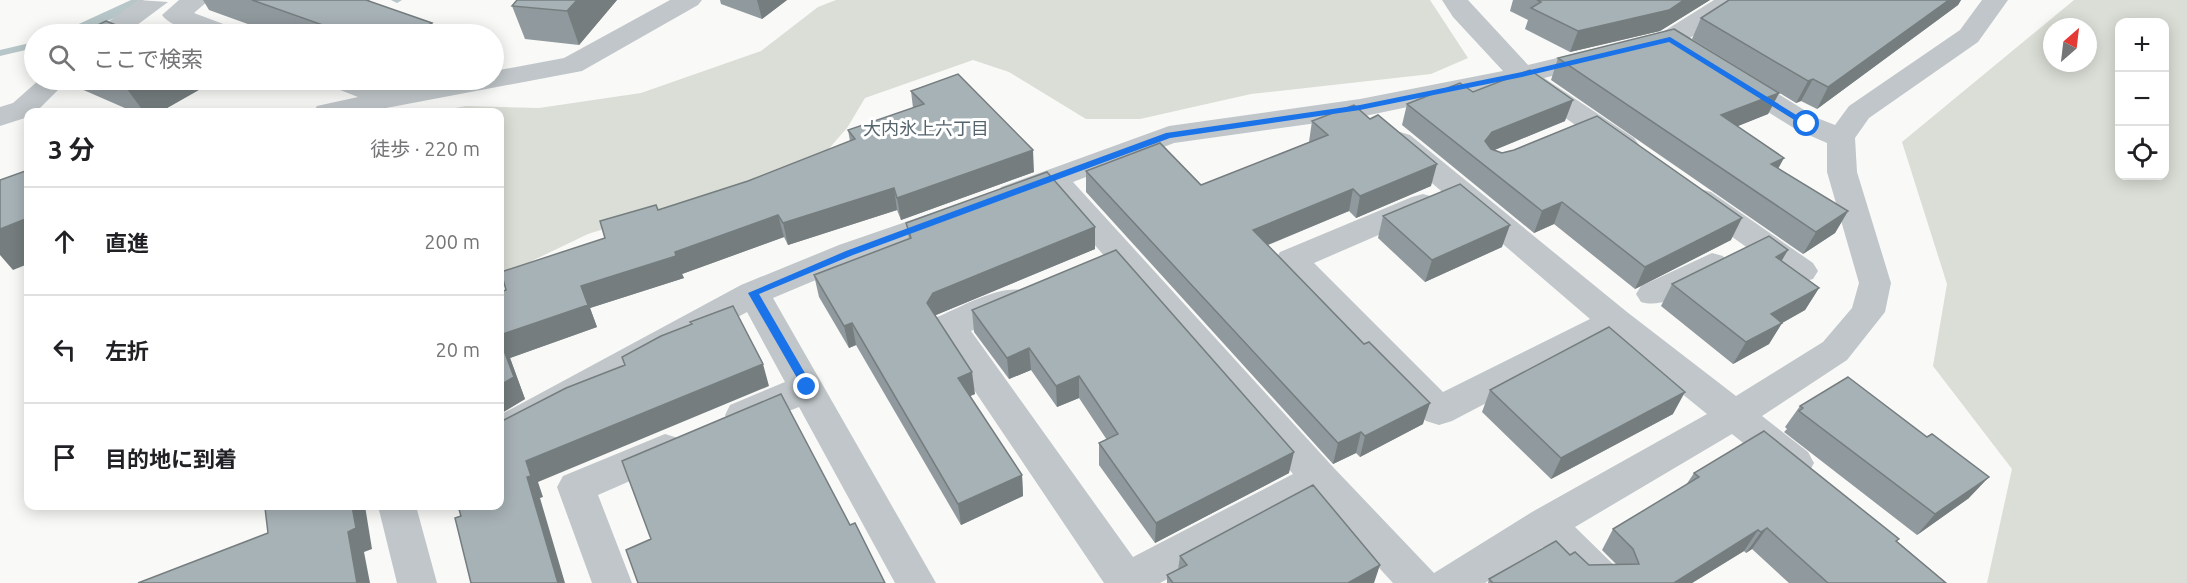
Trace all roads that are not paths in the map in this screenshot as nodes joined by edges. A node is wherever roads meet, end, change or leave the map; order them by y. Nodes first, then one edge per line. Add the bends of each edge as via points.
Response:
1 (151, 0) edge
2 (196, 0) edge
3 (689, 0) edge
4 (1732, 0) edge
5 (1995, 0) edge
6 (1467, 4) edge
7 (125, 24) edge
8 (199, 24) edge
9 (1690, 51) junction
10 (1522, 75) junction
11 (504, 78) edge
12 (45, 90) edge
13 (366, 90) edge
14 (437, 90) edge
15 (389, 99) junction
16 (29, 108) edge
17 (346, 108) edge
18 (1360, 108) junction
19 (1594, 123) junction
20 (1561, 136) edge
21 (1841, 138) junction
22 (1642, 158) edge
23 (1054, 179) junction
24 (1681, 185) edge
25 (1458, 189) junction
26 (1759, 241) junction
27 (1802, 271) dead end
28 (1046, 286) edge
29 (753, 293) junction
30 (1653, 294) dead end
31 (1615, 321) junction
32 (807, 387) junction
33 (1735, 415) junction
34 (504, 430) edge
35 (1320, 478) junction
36 (1818, 482) edge
37 (398, 510) edge
38 (1546, 524) junction
39 (417, 583) edge
40 (612, 583) edge
41 (916, 583) edge
42 (1419, 583) edge
43 (1450, 583) edge
44 (1605, 583) edge

1 - 7 street via 155,2 148,9
2 - 8 street via 175,15
3 - 11 street via 572,65
4 - 9 street
5 - 21 street via 1969,36 1859,112
6 - 10 street
9 - 10 street
9 - 21 street via 1807,124
10 - 18 street
10 - 19 street
12 - 16 street
13 - 15 street
14 - 15 street
15 - 17 street
18 - 23 street via 1169,135
18 - 25 street
19 - 20 street
19 - 22 street
21 - 33 street via 1842,172 1875,283 1868,312 1834,351
23 - 29 street via 850,253
23 - 35 street via 1105,261
24 - 26 street
25 - 31 street
25 - 31 street via 1291,260 1439,411
26 - 27 street
26 - 30 street
28 - 35 street via 949,326 1126,581
29 - 32 street
29 - 34 street
31 - 33 street
32 - 40 street via 576,487
32 - 41 street
33 - 36 street
33 - 38 street
35 - 42 street
37 - 39 street
38 - 43 street
38 - 44 street

